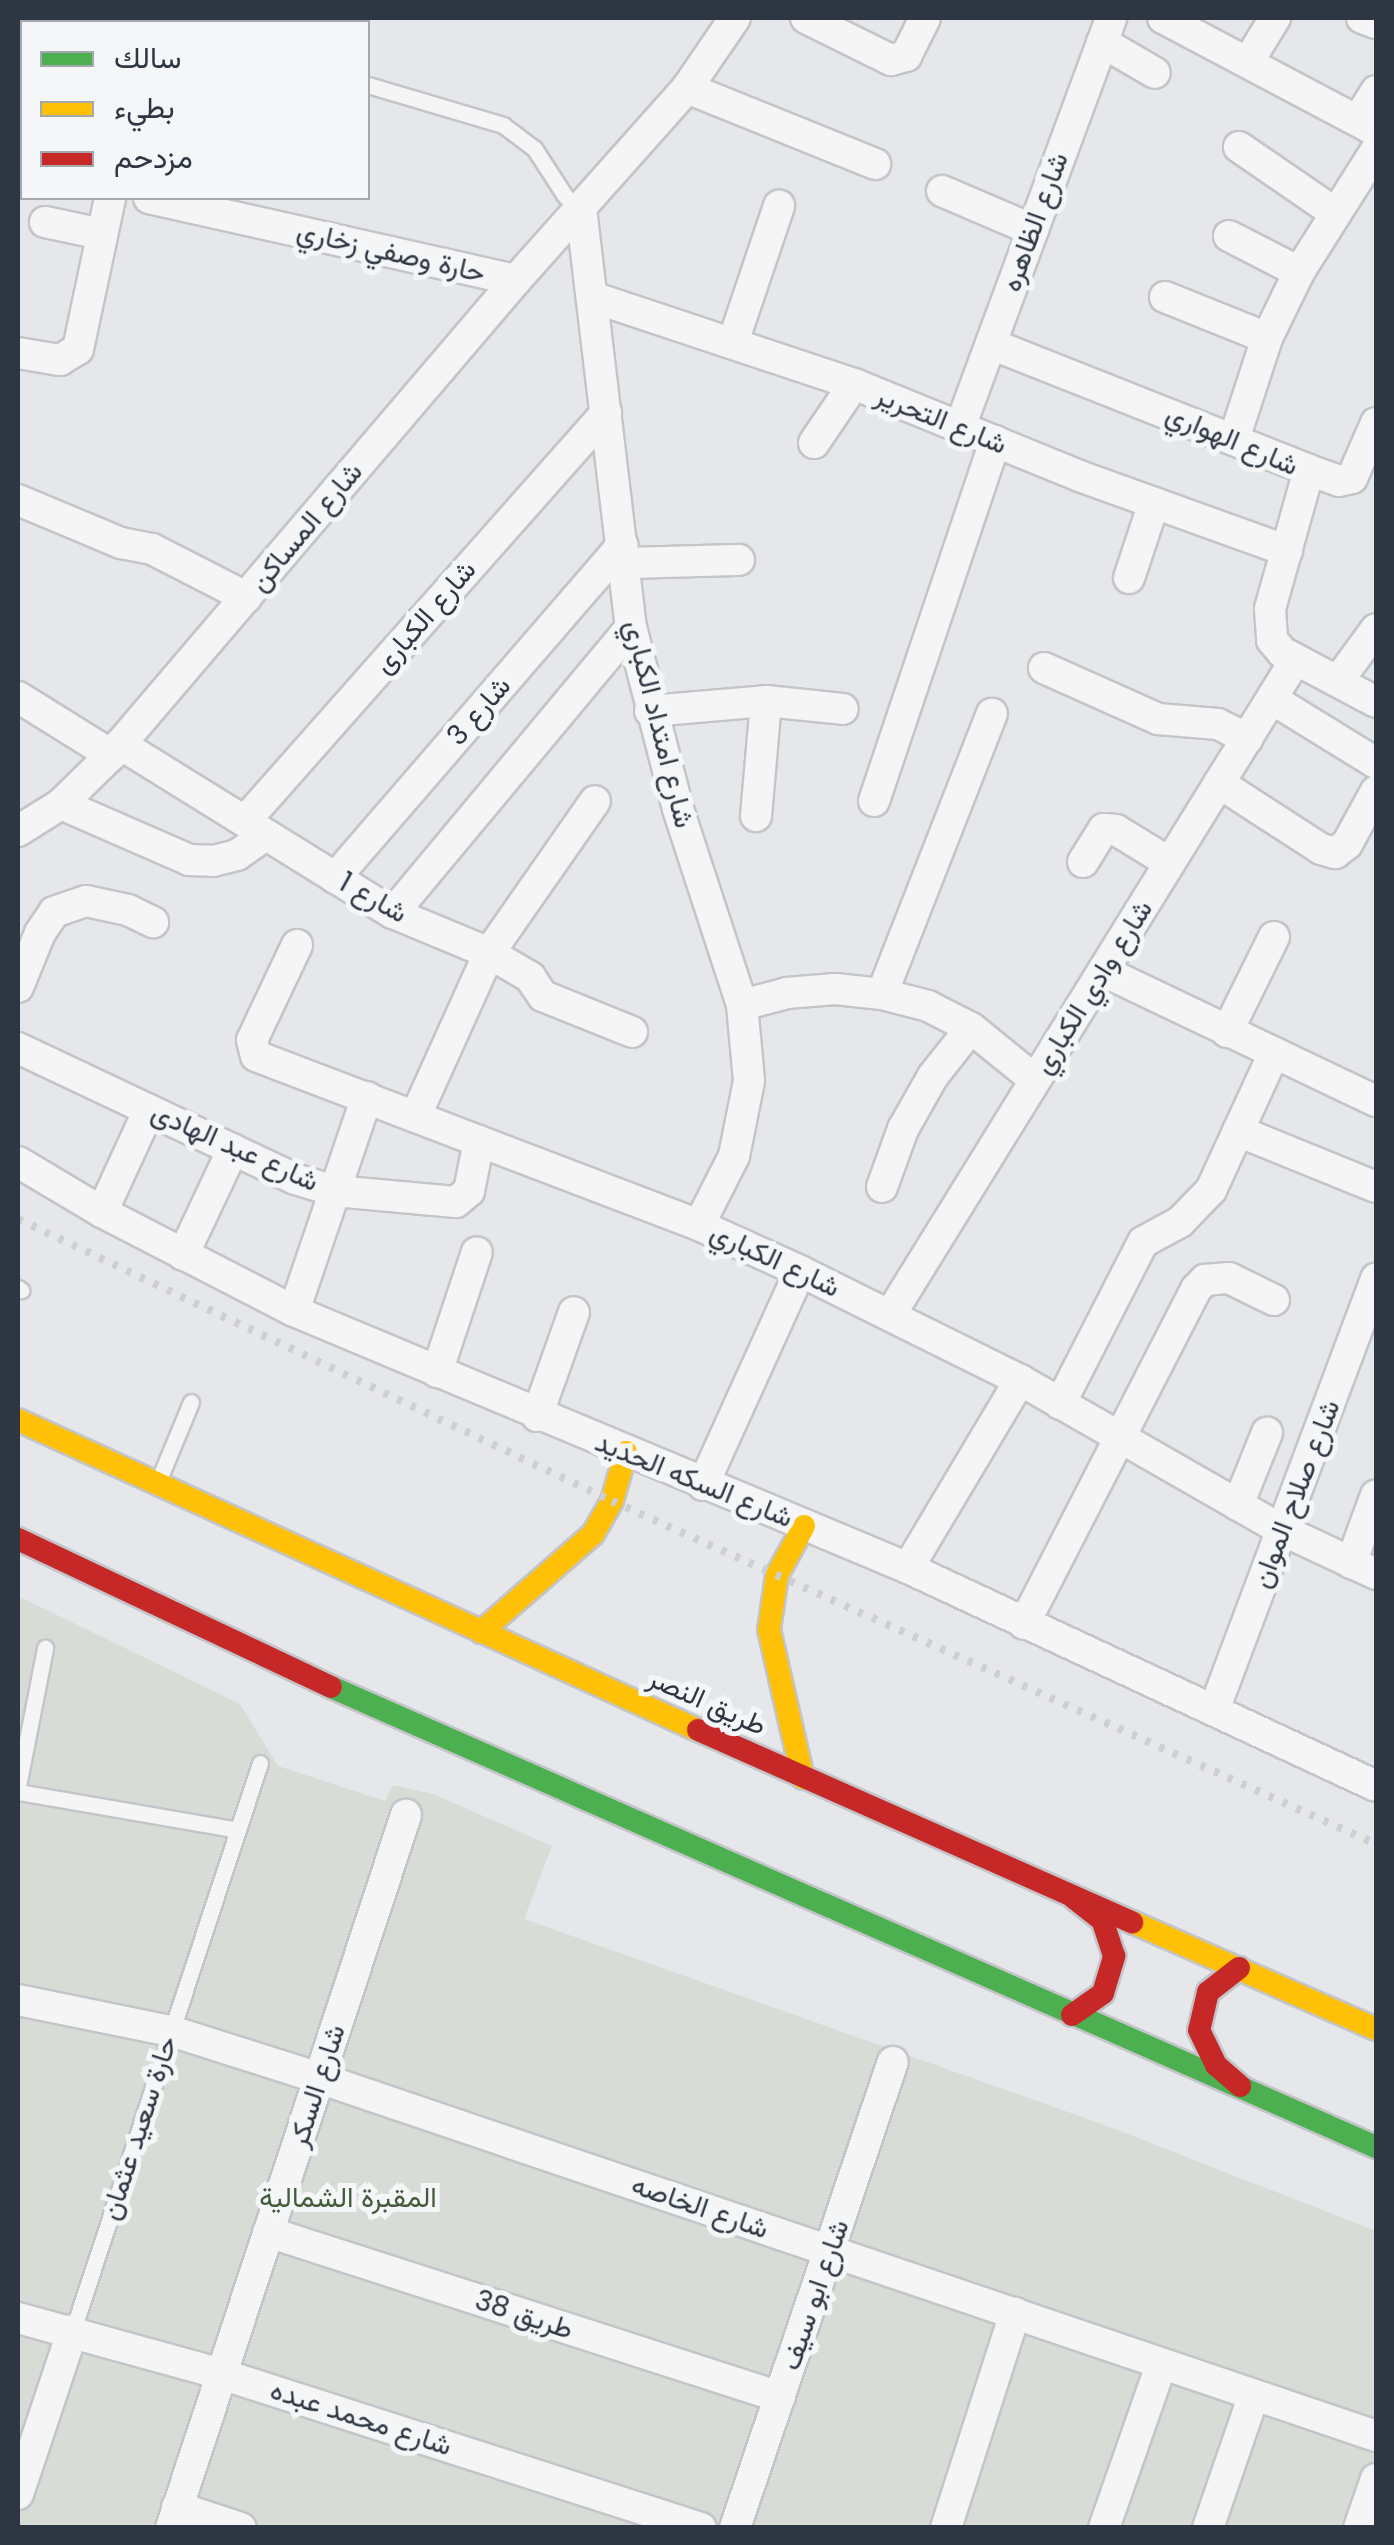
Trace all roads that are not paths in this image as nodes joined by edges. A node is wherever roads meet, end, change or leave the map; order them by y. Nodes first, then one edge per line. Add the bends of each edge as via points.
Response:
1 (735, 18) edge
2 (806, 18) edge
3 (924, 18) edge
4 (1163, 18) edge
5 (1275, 18) edge
6 (1362, 18) edge
7 (1376, 23) edge
8 (1106, 30) edge
9 (1248, 62) junction
10 (1155, 73) dead end
11 (370, 87) edge
12 (687, 88) junction
13 (1376, 92) edge
14 (1367, 126) edge
15 (1239, 147) dead end
16 (1376, 150) edge
17 (875, 164) dead end
18 (942, 190) dead end
19 (110, 200) edge
20 (158, 200) edge
21 (779, 206) dead end
22 (582, 208) junction
23 (1334, 213) junction
24 (45, 222) dead end
25 (1033, 230) junction
26 (102, 234) junction
27 (1229, 236) dead end
28 (1298, 272) junction
29 (516, 280) junction
30 (592, 298) junction
31 (1166, 298) dead end
32 (1267, 338) junction
33 (733, 342) junction
34 (990, 344) junction
35 (18, 353) edge
36 (854, 384) junction
37 (606, 413) junction
38 (1376, 423) edge
39 (960, 427) junction
40 (1234, 439) junction
41 (995, 441) junction
42 (814, 443) dead end
43 (1309, 470) junction
44 (18, 500) edge
45 (1154, 503) junction
46 (1287, 551) junction
47 (623, 554) junction
48 (739, 560) dead end
49 (1129, 578) dead end
50 (246, 597) junction
51 (631, 627) junction
52 (1376, 629) edge
53 (1296, 659) junction
54 (1044, 668) dead end
55 (1338, 682) junction
56 (18, 697) edge
57 (1272, 699) junction
58 (766, 701) junction
59 (1376, 702) edge
60 (843, 708) dead end
61 (650, 711) junction
62 (992, 714) dead end
63 (1247, 739) junction
64 (115, 750) junction
65 (1376, 763) edge
66 (1219, 784) junction
67 (1376, 791) edge
68 (596, 801) dead end
69 (874, 802) dead end
70 (33, 815) edge
71 (756, 816) dead end
72 (255, 828) junction
73 (1082, 862) dead end
74 (1170, 864) junction
75 (336, 878) junction
76 (393, 913) junction
77 (153, 922) dead end
78 (28, 929) edge
79 (1274, 937) dead end
80 (297, 945) dead end
81 (489, 952) junction
82 (1103, 971) junction
83 (18, 987) edge
84 (882, 994) junction
85 (742, 1005) junction
86 (971, 1028) junction
87 (632, 1032) dead end
88 (1227, 1032) junction
89 (18, 1048) edge
90 (1274, 1053) junction
91 (1035, 1080) junction
92 (367, 1097) junction
93 (1376, 1101) edge
94 (149, 1110) junction
95 (416, 1115) junction
96 (1238, 1130) junction
97 (479, 1141) junction
98 (233, 1149) junction
99 (18, 1162) edge
100 (882, 1187) dead end
101 (1376, 1187) edge
102 (335, 1191) junction
103 (102, 1212) junction
104 (699, 1225) junction
105 (477, 1252) dead end
106 (183, 1255) junction
107 (800, 1271) junction
108 (1376, 1278) edge
109 (1274, 1300) dead end
110 (294, 1310) junction
111 (574, 1312) dead end
112 (890, 1314) junction
113 (437, 1372) junction
114 (1020, 1380) junction
115 (191, 1402) dead end
116 (1060, 1404) junction
117 (537, 1416) junction
118 (18, 1420) edge
119 (1267, 1433) dead end
120 (1119, 1438) junction
121 (626, 1452) junction
122 (703, 1485) junction
123 (156, 1486) junction
124 (1376, 1495) edge
125 (1238, 1505) junction
126 (804, 1526) junction
127 (1282, 1530) junction
128 (18, 1539) edge
129 (908, 1568) junction
130 (1364, 1569) edge
131 (1024, 1624) junction
132 (481, 1632) junction
133 (45, 1648) dead end
134 (1214, 1710) junction
135 (260, 1763) dead end
136 (803, 1778) junction
137 (1376, 1786) edge
138 (18, 1789) edge
139 (406, 1815) dead end
140 (238, 1830) junction
141 (1074, 1898) junction
142 (1239, 1968) junction
143 (18, 2000) edge
144 (1072, 2015) junction
145 (1376, 2029) edge
146 (171, 2031) junction
147 (892, 2062) dead end
148 (319, 2078) junction
149 (1240, 2086) junction
150 (1376, 2146) edge
151 (268, 2232) junction
152 (832, 2251) junction
153 (1014, 2313) junction
154 (18, 2318) edge
155 (72, 2330) junction
156 (1161, 2365) junction
157 (221, 2374) junction
158 (780, 2397) junction
159 (1253, 2397) junction
160 (1376, 2436) edge
161 (24, 2455) edge
162 (1376, 2479) edge
163 (18, 2494) edge
164 (174, 2517) edge
165 (241, 2528) edge
166 (701, 2528) edge
167 (736, 2528) edge
168 (946, 2528) edge
169 (1104, 2528) edge
170 (1208, 2528) edge
171 (1359, 2528) edge

1 - 12 street, شارع المساكن
2 - 3 street via 891,60 906,56
4 - 9 street
5 - 9 street
6 - 7 street
8 - 10 street
8 - 25 street, شارع الظاهره
9 - 14 street
11 - 22 lane via 503,125 534,148
12 - 17 street
12 - 22 street, شارع المساكن
13 - 14 street
15 - 23 street
16 - 23 street
18 - 25 street
19 - 26 street
20 - 29 street, حارة وصفي زخاري
21 - 33 street
22 - 29 street, شارع المساكن
22 - 30 street, شارع امتداد الكباري
23 - 28 street
24 - 26 street
25 - 34 street, شارع الظاهره
26 - 35 street via 75,354 60,360
27 - 28 street
28 - 32 street
29 - 50 street, شارع المساكن
30 - 33 street, شارع التحرير
30 - 37 street, شارع امتداد الكباري
31 - 32 street
32 - 40 street
33 - 36 street, شارع التحرير
34 - 39 street, شارع الظاهره
34 - 40 street, شارع الهواري
36 - 39 street, شارع التحرير
36 - 42 street
37 - 47 street, شارع امتداد الكباري
37 - 72 street, شارع الكبارى
38 - 43 street via 1352,478 1339,481
39 - 41 street, شارع التحرير
40 - 43 street, شارع الهواري
41 - 45 street, شارع التحرير
41 - 69 street
43 - 46 street, شارع الهواري
44 - 50 street via 121,543 152,549
45 - 46 street, شارع التحرير
45 - 49 street
46 - 53 street, شارع الهواري via 1268,625 1272,640
47 - 48 street
47 - 51 street, شارع امتداد الكباري
47 - 75 street, شارع 3
50 - 64 street, شارع المساكن
51 - 61 street, شارع امتداد الكباري
51 - 76 street
52 - 55 street
53 - 55 street, شارع الهواري
53 - 57 street, شارع وادي الكباري
54 - 63 street via 1158,720 1218,724
55 - 59 street, شارع الهواري
56 - 64 street, شارع 1
57 - 63 street, شارع وادي الكباري
57 - 65 street
58 - 60 street
58 - 61 street
58 - 71 street
61 - 85 street, شارع امتداد الكباري
62 - 84 street
63 - 66 street, شارع وادي الكباري
64 - 70 street, شارع المساكن
64 - 72 street, شارع 1
66 - 67 street via 1328,853 1347,844
66 - 74 street, شارع وادي الكباري
68 - 81 street
70 - 72 street, شارع الكبارى via 189,860 238,855
72 - 75 street, شارع 1
73 - 74 street via 1104,828
74 - 82 street, شارع وادي الكباري
75 - 76 street, شارع 1
76 - 81 street, شارع 1
77 - 78 street via 86,901
78 - 83 street
79 - 88 street
80 - 92 street, شارع الكباري via 252,1048 256,1056
81 - 87 street, شارع 1 via 530,977 542,996
81 - 95 street
82 - 88 street
82 - 91 street, شارع وادي الكباري
84 - 85 street via 835,989
84 - 86 street via 928,1006
85 - 104 street, شارع امتداد الكباري via 749,1081 734,1156
86 - 91 street
86 - 100 street via 933,1076
88 - 90 street
89 - 94 street, شارع عبد الهادى
90 - 93 street
90 - 96 street
91 - 112 street, شارع وادي الكباري
92 - 95 street, شارع الكباري
92 - 102 street
94 - 98 street, شارع عبد الهادى
94 - 103 street
95 - 97 street, شارع الكباري
96 - 101 street
96 - 116 street via 1197,1208 1143,1242
97 - 102 street, شارع عبد الهادى via 469,1191 456,1202
97 - 104 street, شارع الكباري
98 - 102 street, شارع عبد الهادى
98 - 106 street
99 - 103 street, شارع السكه الحديد
102 - 110 street
103 - 106 street, شارع السكه الحديد
104 - 107 street, شارع الكباري
105 - 113 street
106 - 110 street, شارع السكه الحديد
107 - 112 street, شارع الكباري
107 - 122 street
108 - 127 street, شارع صلاح الموان
109 - 120 street via 1229,1278 1205,1280
110 - 113 street, شارع السكه الحديد
111 - 117 street
112 - 114 street, شارع الكباري
113 - 117 street, شارع السكه الحديد
114 - 116 street, شارع الكباري
114 - 129 street
115 - 123 lane
116 - 120 street, شارع الكباري
117 - 121 street, شارع السكه الحديد
118 - 123 highway, طريق النصر
119 - 125 street
120 - 125 street, شارع الكباري
120 - 131 street
121 - 122 street, شارع السكه الحديد
121 - 132 highway via 612,1501 593,1534
122 - 126 street, شارع السكه الحديد
123 - 132 highway, طريق النصر
124 - 130 street
125 - 127 street, شارع الكباري
126 - 129 street, شارع السكه الحديد
126 - 136 highway via 778,1575 769,1630
127 - 130 street, شارع الكباري
127 - 134 street, شارع صلاح الموان
128 - 144 highway via 290,1672
129 - 131 street, شارع السكه الحديد
131 - 134 street, شارع السكه الحديد
132 - 136 highway, طريق النصر
133 - 138 lane
134 - 137 street, شارع السكه الحديد
135 - 140 lane, حارة سعيد عثمان
136 - 141 highway, طريق النصر
138 - 140 lane
139 - 148 street, شارع السكر
140 - 146 lane, حارة سعيد عثمان
141 - 142 highway, طريق النصر
141 - 144 highway via 1102,1920 1114,1956 1103,1993
142 - 145 highway, طريق النصر
142 - 149 highway via 1208,1992 1199,2030 1216,2065
143 - 146 street, شارع الخاصه
144 - 149 highway
146 - 148 street, شارع الخاصه
146 - 155 lane, حارة سعيد عثمان
147 - 152 street, شارع ابو سيف
148 - 151 street, شارع السكر
148 - 152 street, شارع الخاصه
149 - 150 highway
151 - 157 street, شارع السكر
151 - 158 street, طريق 38
152 - 153 street, شارع الخاصه
152 - 158 street, شارع ابو سيف
153 - 156 street, شارع الخاصه
153 - 168 street
154 - 155 street, شارع محمد عبده
155 - 157 street, شارع محمد عبده
155 - 161 street, حارة سعيد عثمان
156 - 159 street, شارع الخاصه
156 - 169 street
157 - 164 street, شارع السكر
157 - 166 street, شارع محمد عبده
158 - 167 street, شارع ابو سيف
159 - 160 street, شارع الخاصه
159 - 170 street
161 - 163 street, حارة سعيد عثمان
162 - 171 street
164 - 165 street

